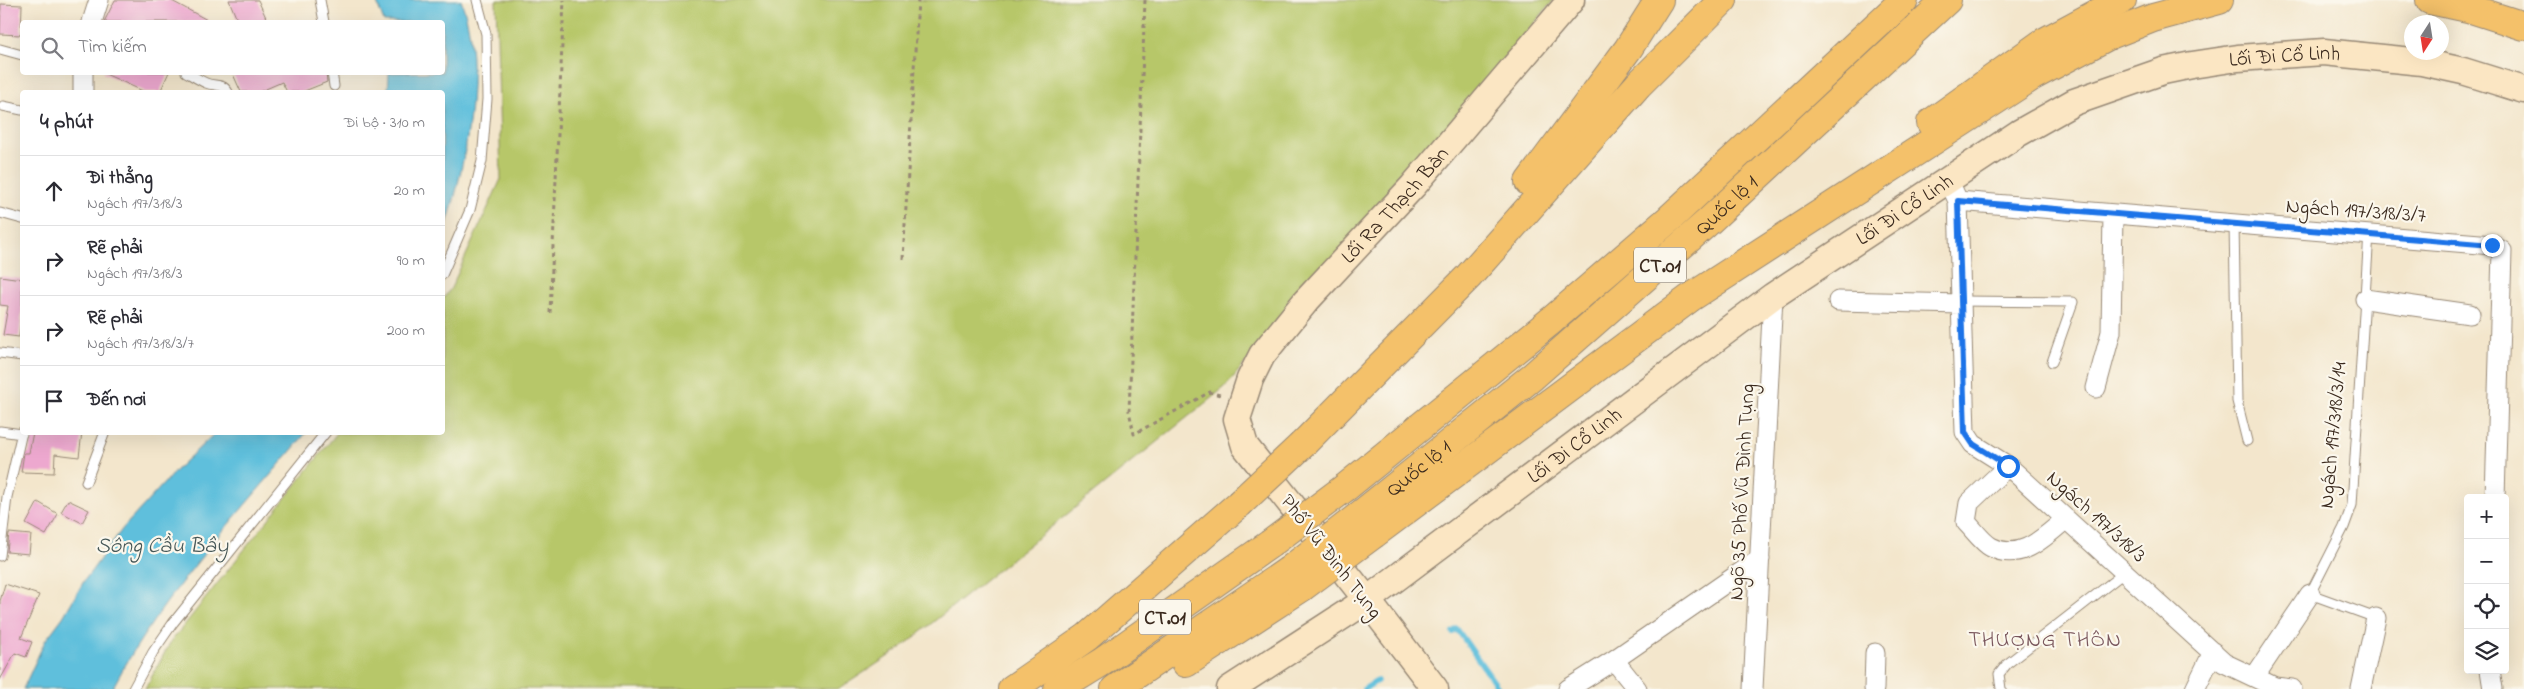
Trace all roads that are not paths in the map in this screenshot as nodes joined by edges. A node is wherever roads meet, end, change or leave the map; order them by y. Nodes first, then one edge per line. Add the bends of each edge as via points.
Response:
1 (99, 0) edge
2 (320, 0) edge
3 (477, 0) edge
4 (1571, 0) edge
5 (1659, 0) edge
6 (1723, 0) edge
7 (1904, 0) edge
8 (1947, 0) edge
9 (2122, 0) edge
10 (2219, 0) edge
11 (2430, 0) edge
12 (95, 20) edge
13 (324, 20) edge
14 (2524, 26) edge
15 (0, 49) edge
16 (20, 54) edge
17 (83, 75) edge
18 (192, 75) edge
19 (332, 75) edge
20 (334, 86) dead end
21 (83, 90) edge
22 (226, 90) edge
23 (2524, 90) edge
24 (3, 106) dead end
25 (20, 110) edge
26 (1953, 191) junction
27 (0, 213) edge
28 (2113, 214) junction
29 (20, 218) edge
30 (2234, 223) junction
31 (2369, 233) junction
32 (1760, 255) junction
33 (445, 268) edge
34 (1773, 297) junction
35 (2365, 299) junction
36 (1838, 301) dead end
37 (1960, 303) junction
38 (2470, 314) dead end
39 (0, 353) edge
40 (20, 356) edge
41 (2052, 362) dead end
42 (2096, 388) dead end
43 (1345, 404) junction
44 (1240, 411) joint
45 (0, 431) edge
46 (20, 433) edge
47 (22, 435) edge
48 (104, 435) edge
49 (324, 435) edge
50 (2247, 441) dead end
51 (2008, 466) junction
52 (86, 482) dead end
53 (2495, 494) edge
54 (2066, 519) junction
55 (1367, 525) junction
56 (0, 556) edge
57 (1760, 559) junction
58 (2125, 572) junction
59 (1294, 579) junction
60 (2310, 594) junction
61 (1367, 600) junction
62 (2376, 618) joint
63 (2213, 652) junction
64 (1875, 653) dead end
65 (1614, 660) junction
66 (2490, 674) edge
67 (2255, 676) junction
68 (133, 689) edge
69 (1012, 689) edge
70 (1058, 689) edge
71 (1115, 689) edge
72 (1147, 689) edge
73 (1230, 689) edge
74 (1435, 689) edge
75 (1568, 689) edge
76 (1637, 689) edge
77 (1753, 689) edge
78 (1874, 689) edge
79 (2001, 689) edge
80 (2195, 689) edge
81 (2292, 689) edge
82 (2362, 689) edge
83 (2492, 689) edge

1 - 12 street
2 - 13 lane
3 - 33 lane via 486,34 487,99 482,160 470,210
4 - 44 main road, Lối Ra Thạch Bàn via 1413,186 1284,328 1250,378
5 - 43 highway via 1628,48 1488,234
6 - 43 highway via 1638,85 1468,277
7 - 70 highway, Quốc lộ 1 / CT.01, bridge via 1662,225 1552,320 1346,487 1270,544 1102,662
8 - 55 highway, Quốc lộ 1 / CT.01 via 1709,222
9 - 32 highway via 2044,42 1980,86
10 - 32 highway via 2153,18 2110,35 2033,76
11 - 14 highway
15 - 16 lane
17 - 21 street
18 - 22 lane via 210,85 219,84
19 - 20 lane
23 - 26 main road, Lối Đi Cổ Linh via 2422,62 2324,52 2192,65 2074,102 2019,133
24 - 25 lane
26 - 28 street, Ngách 197/318/3/7
26 - 34 main road, Lối Đi Cổ Linh
26 - 37 street, Ngách 197/318/3
27 - 29 lane
28 - 30 street, Ngách 197/318/3/7
28 - 42 street via 2111,332
30 - 31 street, Ngách 197/318/3/7
30 - 50 lane via 2237,401
31 - 35 lane, Ngách 197/318/3/14
31 - 53 street, Ngách 197/318/3/7 via 2464,241 2492,245 2502,251
32 - 55 highway via 1690,298
34 - 57 street, Ngõ 35 Phố Vũ Đình Tụng
34 - 61 main road, Lối Đi Cổ Linh
35 - 38 street
35 - 60 lane, Ngách 197/318/3/14 via 2352,505
36 - 37 street
37 - 41 lane via 2073,302
37 - 51 street, Ngách 197/318/3 via 1965,432 1973,444
39 - 40 lane
43 - 69 highway, bridge via 1239,504 1087,637
44 - 61 main road, Phố Vũ Đình Tụng via 1245,446
45 - 46 lane
47 - 56 lane via 7,497
48 - 52 lane
49 - 68 lane via 174,623 153,652
51 - 54 street, Ngách 197/318/3
51 - 54 street via 1969,503 1966,522 1991,547 2009,552 2030,548
54 - 58 street, Ngách 197/318/3
55 - 59 highway, CT.01, bridge
57 - 65 street
57 - 77 street, Ngõ 35 Phố Vũ Đình Tụng
58 - 63 street, Ngách 197/318/3
58 - 79 lane via 2007,664 1999,674
59 - 71 highway, CT.01
59 - 72 highway
60 - 62 lane
60 - 67 street, Ngách 197/318/3/14
61 - 73 main road, Lối Đi Cổ Linh
61 - 74 main road, Phố Vũ Đình Tụng
62 - 82 street
63 - 67 street, Ngách 197/318/3 via 2224,663
63 - 80 street
64 - 78 street
65 - 75 street
65 - 76 street
66 - 83 street
67 - 81 street, Ngách 197/318/3 via 2275,687

